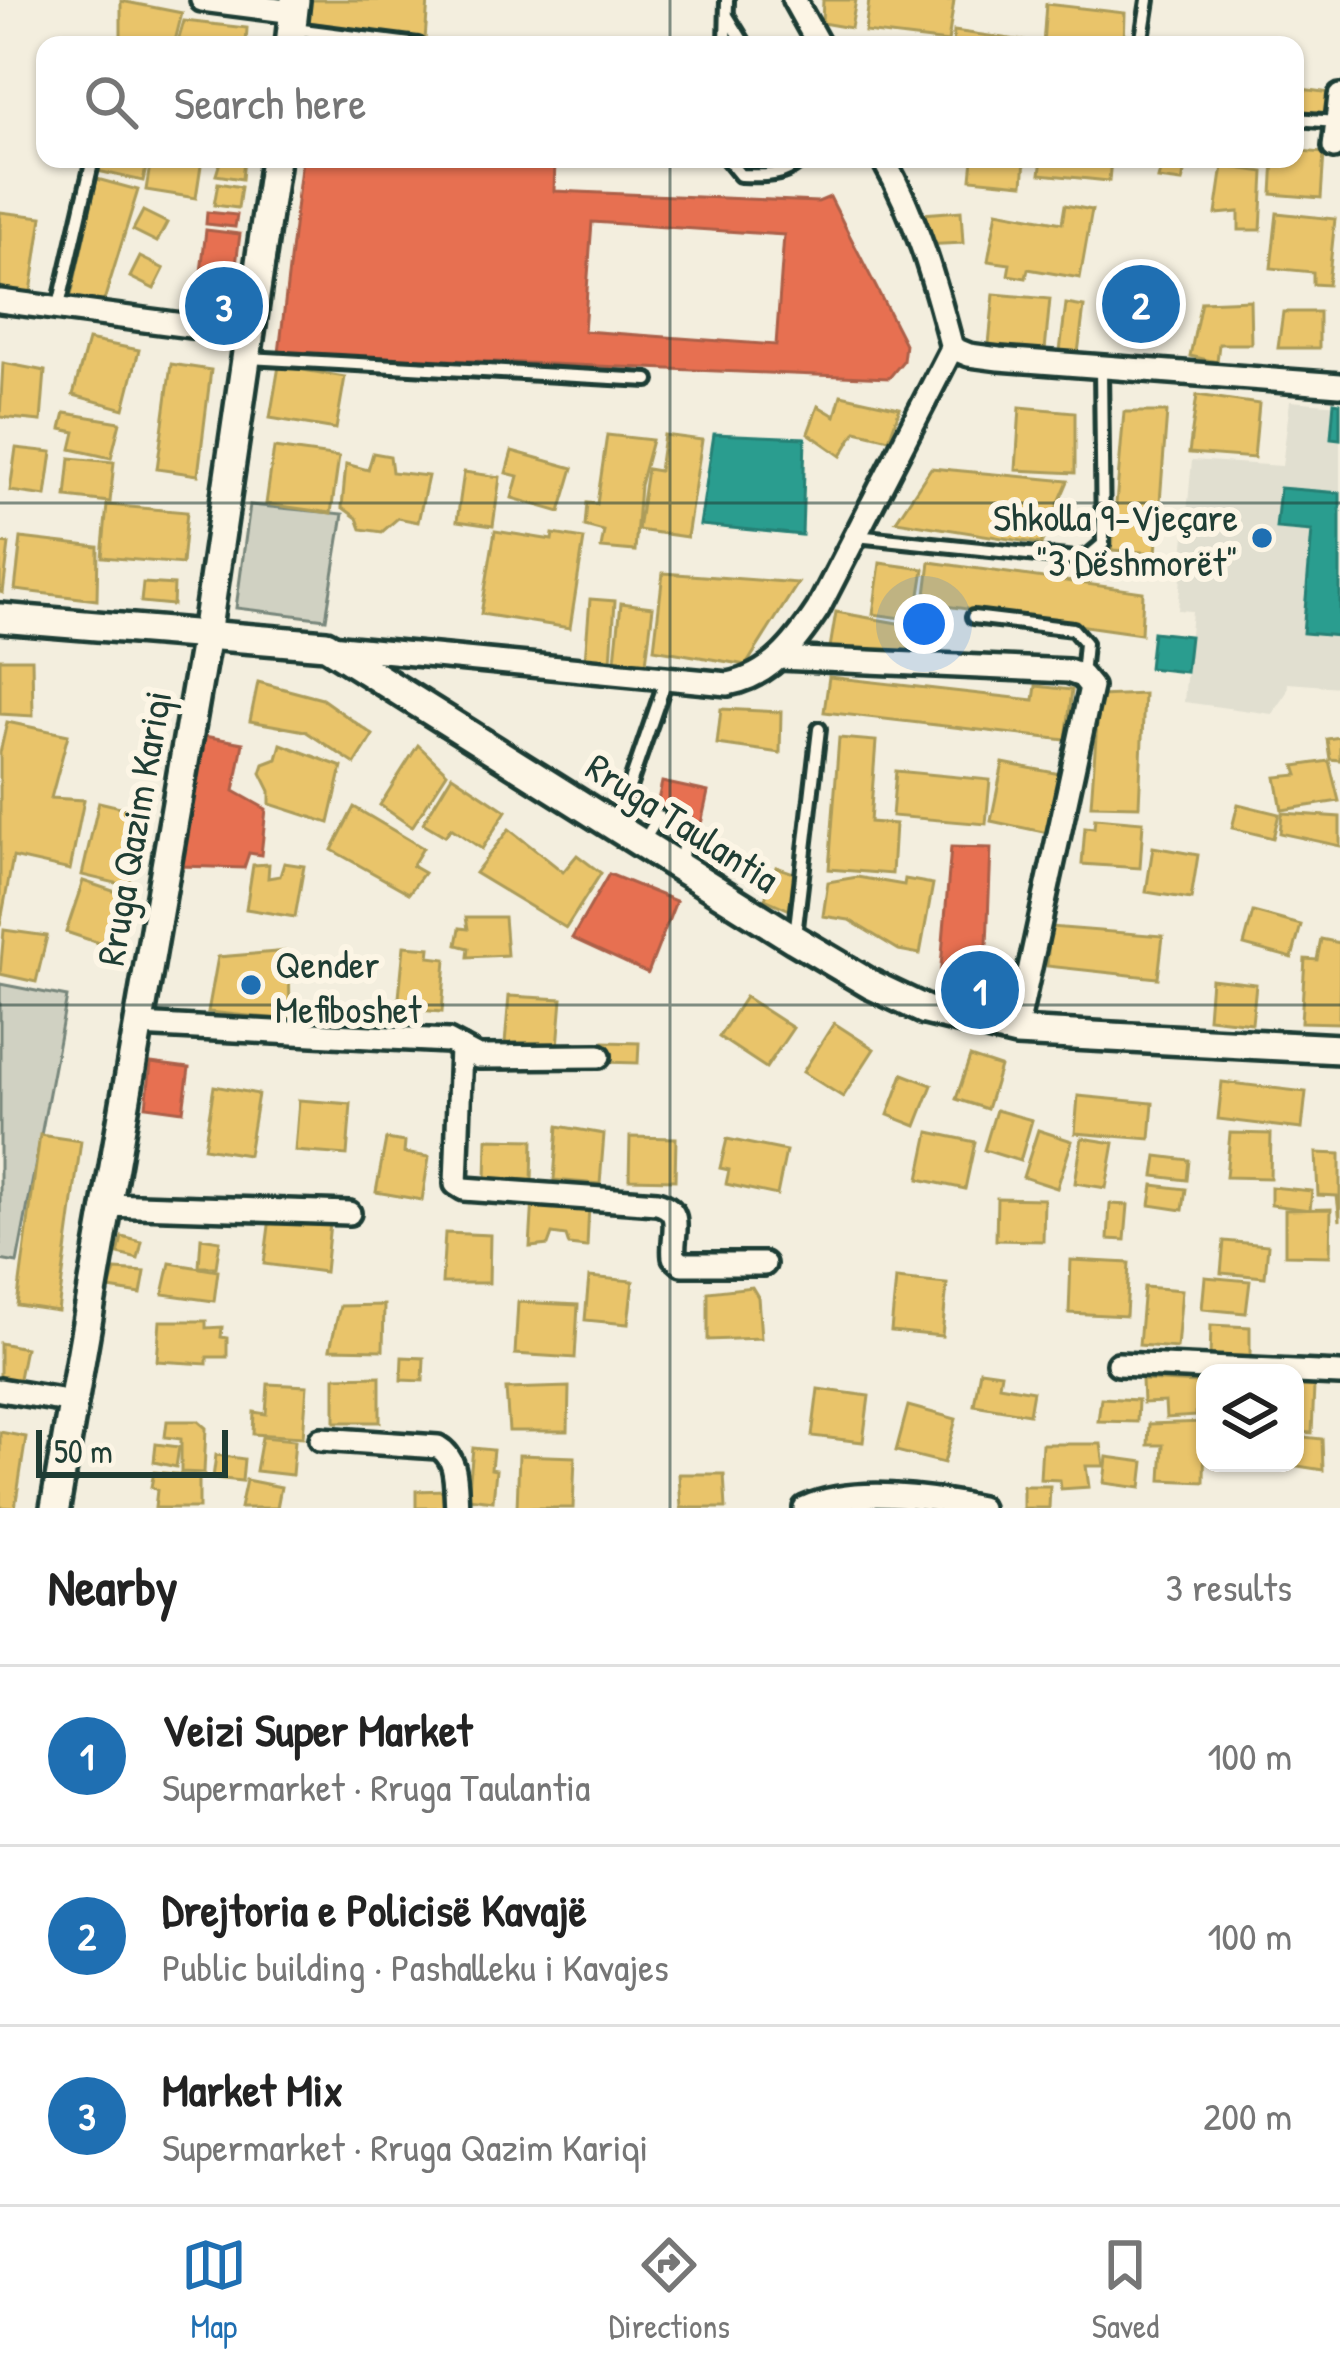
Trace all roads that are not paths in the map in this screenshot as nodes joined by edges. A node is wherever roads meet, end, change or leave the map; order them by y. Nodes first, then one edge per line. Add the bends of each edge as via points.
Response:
1 (202, 0) edge
2 (727, 0) edge
3 (794, 0) edge
4 (1148, 0) edge
5 (727, 14) junction
6 (292, 21) edge
7 (371, 36) edge
8 (726, 36) edge
9 (740, 36) edge
10 (814, 36) edge
11 (1142, 36) edge
12 (1340, 96) edge
13 (1304, 120) edge
14 (1337, 122) edge
15 (1334, 147) dead end
16 (92, 168) edge
17 (274, 168) edge
18 (734, 168) edge
19 (794, 168) edge
20 (889, 168) edge
21 (0, 302) edge
22 (58, 310) junction
23 (250, 346) junction
24 (952, 348) junction
25 (1101, 366) junction
26 (648, 380) dead end
27 (1340, 386) edge
28 (856, 536) junction
29 (973, 617) dead end
30 (0, 619) edge
31 (206, 635) junction
32 (326, 645) junction
33 (779, 658) junction
34 (1082, 676) junction
35 (668, 677) junction
36 (819, 729) dead end
37 (659, 816) dead end
38 (684, 822) dead end
39 (616, 825) junction
40 (643, 842) junction
41 (681, 866) junction
42 (794, 939) junction
43 (138, 1025) junction
44 (1016, 1032) junction
45 (461, 1048) junction
46 (1340, 1049) edge
47 (599, 1056) dead end
48 (107, 1205) junction
49 (349, 1213) dead end
50 (764, 1264) dead end
51 (1118, 1364) dead end
52 (1340, 1374) edge
53 (0, 1390) edge
54 (73, 1402) junction
55 (321, 1439) dead end
56 (55, 1508) edge
57 (457, 1508) edge
58 (806, 1508) edge
59 (980, 1508) edge

1 - 6 street
2 - 5 lane
3 - 10 street
4 - 11 lane
5 - 8 lane
5 - 9 lane
6 - 7 lane
12 - 14 street
13 - 14 lane
14 - 15 street
16 - 22 lane
17 - 23 street, Rruga Qazim Kariqi
18 - 19 lane via 763,176
20 - 24 street
21 - 22 street
22 - 23 street
23 - 26 lane
23 - 31 street, Rruga Qazim Kariqi
24 - 25 street
24 - 28 street
25 - 27 street
25 - 28 lane via 1103,544 1090,556
28 - 33 street via 818,609
29 - 34 lane via 1073,629 1084,643
30 - 31 street, Rruga Taulantia
31 - 32 street, Rruga Taulantia
31 - 43 street, Rruga Qazim Kariqi
32 - 35 street
32 - 39 street, Rruga Taulantia
33 - 34 street
33 - 35 street via 754,679 728,684
34 - 44 street via 1091,687
35 - 39 lane
36 - 42 lane
37 - 40 lane
38 - 41 lane
39 - 40 street, Rruga Taulantia
40 - 41 street, Rruga Taulantia
41 - 42 street, Rruga Taulantia
42 - 44 street, Rruga Taulantia via 925,1010
43 - 45 street via 448,1041
43 - 48 street, Rruga Qazim Kariqi
44 - 46 street, Rruga Taulantia
45 - 47 street via 478,1057
45 - 50 street via 456,1184 657,1203 674,1213 674,1257 682,1264
48 - 49 street
48 - 54 street, Rruga Qazim Kariqi
51 - 52 street
53 - 54 street
54 - 56 street, Rruga Qazim Kariqi
55 - 57 street via 438,1447 454,1464
58 - 59 street via 933,1497

